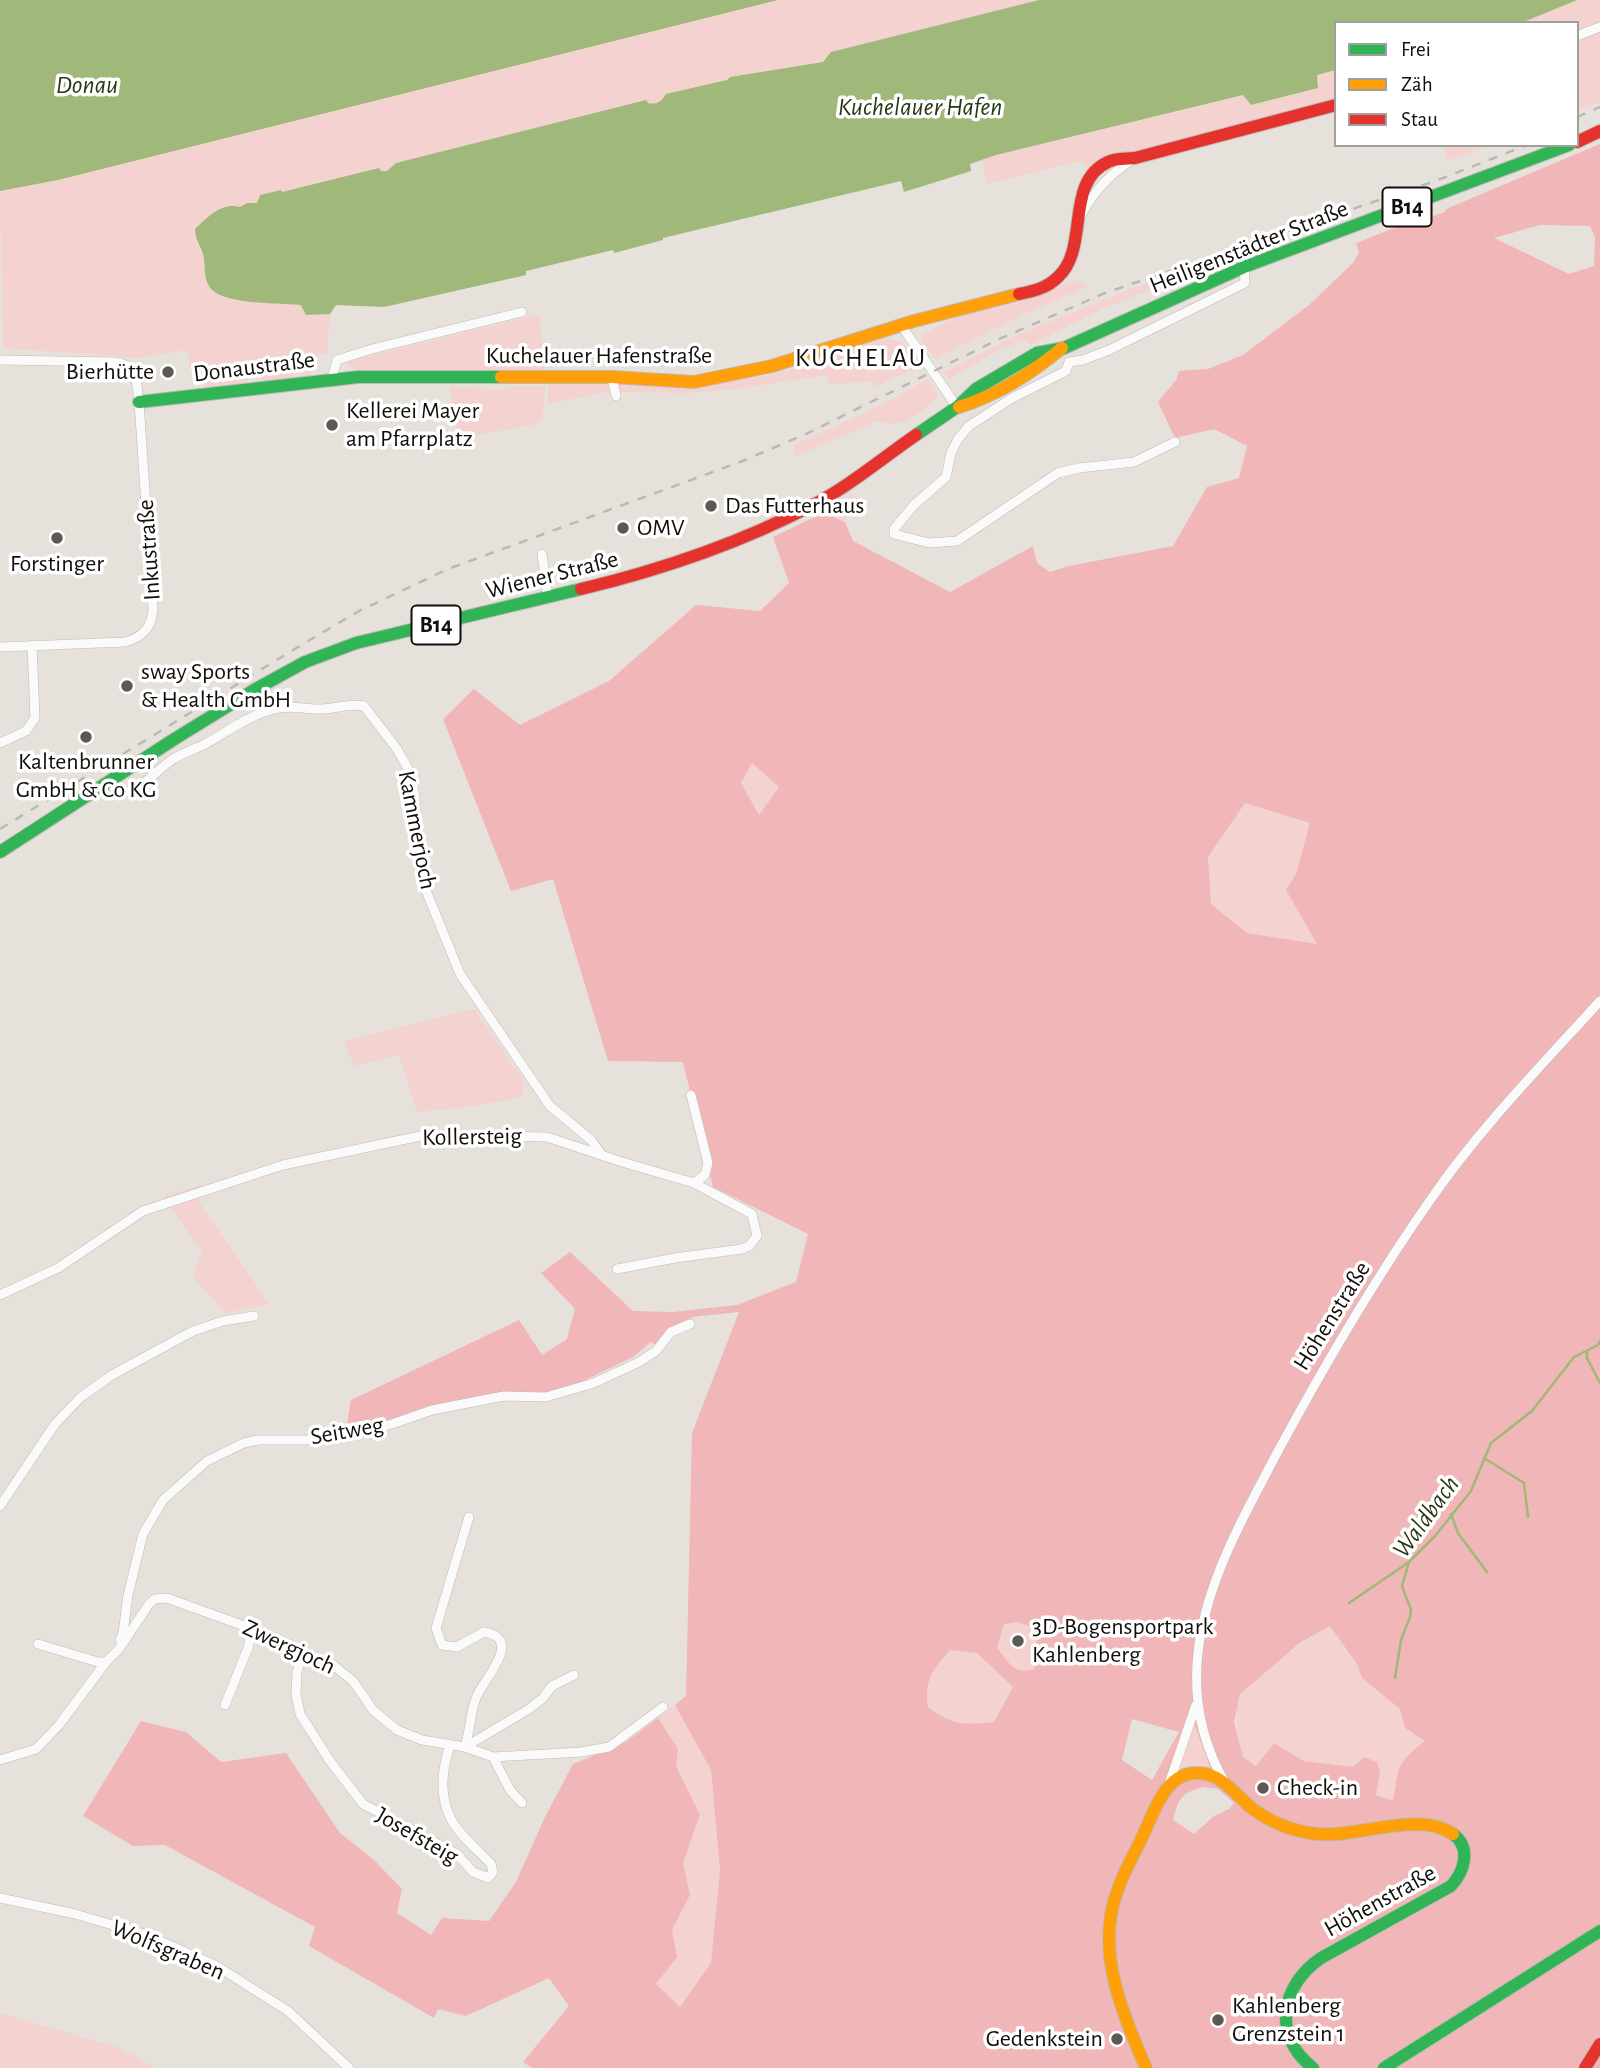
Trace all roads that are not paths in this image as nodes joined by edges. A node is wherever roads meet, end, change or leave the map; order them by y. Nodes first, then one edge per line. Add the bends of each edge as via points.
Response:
1 (1600, 27) edge
2 (1579, 35) edge
3 (1334, 106) edge
4 (1600, 131) edge
5 (1579, 141) edge
6 (1564, 147) edge
7 (1244, 267) junction
8 (522, 312) dead end
9 (901, 325) junction
10 (1063, 348) junction
11 (0, 360) edge
12 (1069, 362) junction
13 (612, 377) junction
14 (332, 379) junction
15 (616, 396) dead end
16 (139, 402) junction
17 (957, 407) junction
18 (1175, 442) dead end
19 (824, 499) joint
20 (542, 554) dead end
21 (548, 598) junction
22 (32, 645) junction
23 (0, 647) edge
24 (0, 743) edge
25 (107, 782) junction
26 (0, 852) edge
27 (1600, 1001) edge
28 (691, 1096) dead end
29 (601, 1154) junction
30 (694, 1183) junction
31 (617, 1269) dead end
32 (0, 1295) edge
33 (254, 1316) dead end
34 (690, 1324) dead end
35 (0, 1506) edge
36 (469, 1517) dead end
37 (253, 1628) junction
38 (38, 1644) dead end
39 (303, 1651) junction
40 (109, 1658) junction
41 (574, 1675) dead end
42 (1197, 1703) junction
43 (225, 1705) dead end
44 (663, 1707) dead end
45 (450, 1745) junction
46 (465, 1747) junction
47 (493, 1757) junction
48 (0, 1760) edge
49 (1224, 1781) junction
50 (1173, 1784) junction
51 (522, 1803) dead end
52 (0, 1898) edge
53 (1600, 1931) edge
54 (1600, 2043) edge
55 (349, 2068) edge
56 (1146, 2068) edge
57 (1313, 2068) edge
58 (1384, 2068) edge
59 (1585, 2068) edge

1 - 2 street
3 - 9 street, Kuchelauer Hafenstraße via 1106,163 1086,186 1063,271 1041,289
4 - 5 street
6 - 7 street, Heiligenstädter Straße / B14
7 - 10 street, Heiligenstädter Straße / B14
7 - 12 street via 1245,283 1110,350
8 - 14 street, Donaustraße via 337,360
9 - 13 street, Kuchelauer Hafenstraße via 772,366 710,379
9 - 17 street
10 - 12 street
10 - 17 street, Heiligenstädter Straße / B14 via 1037,353 976,389
11 - 16 street via 125,363 135,375
12 - 18 street via 1066,371 969,426 954,446 946,477 914,505 894,534 929,543 957,541 1058,473 1134,462
13 - 14 street, Kuchelauer Hafenstraße
13 - 15 street
14 - 16 street, Donaustraße
16 - 22 street, Inkustraße via 153,610 150,625 139,637 122,643
17 - 19 street, Heiligenstädter Straße / B14
19 - 21 street, Wiener Straße / B14 via 719,548
20 - 21 street
21 - 25 street, Wiener Straße / B14 via 356,643 305,662
22 - 23 street, Inkustraße
22 - 24 street via 33,723
25 - 26 street, Wiener Straße / B14
25 - 29 street, Kammerjoch via 126,792 139,788 193,747 278,708 364,706 410,772 421,877 460,974 550,1105
27 - 42 street, Höhenstraße via 1431,1198 1335,1347 1265,1477 1208,1599 1200,1635
28 - 30 street via 708,1163 705,1175
29 - 30 street, Kollersteig
29 - 32 street, Kollersteig via 547,1138 425,1135 283,1165 143,1211 58,1268
30 - 31 street, Kollersteig via 752,1213 757,1236 749,1246
33 - 35 street via 193,1331 81,1397 55,1424
34 - 40 street, Seitweg via 671,1332 639,1362 594,1383 547,1397 505,1396 456,1405 346,1436 258,1440 207,1461 163,1500 143,1534 123,1633
36 - 46 street via 436,1628 442,1644 457,1647 484,1632 492,1633 503,1647 475,1698
37 - 39 street, Zwergjoch
37 - 40 street, Zwergjoch via 167,1598 155,1599
37 - 43 street
38 - 40 street via 98,1662
39 - 45 street, Zwergjoch via 354,1681 373,1710 397,1730
39 - 45 street, Josefsteig via 296,1694 300,1714 363,1804 457,1854 473,1872 488,1878 493,1872 491,1864 452,1821 445,1800 442,1777
40 - 48 street via 36,1749
41 - 46 street via 552,1686 529,1709
42 - 49 street, Höhenstraße via 1208,1750
42 - 50 street, Höhenstraße
44 - 47 street, Zwergjoch via 610,1747
45 - 46 street, Zwergjoch
46 - 47 street, Zwergjoch
47 - 51 street
49 - 50 street via 1201,1773
49 - 57 street, Höhenstraße via 1256,1811 1294,1829 1346,1835 1430,1824 1458,1837 1464,1850 1462,1873 1447,1890 1362,1934 1297,1979 1287,2001 1285,2021 1291,2044
50 - 56 street, Höhenstraße via 1159,1800 1118,1887 1109,1933 1116,1988
52 - 55 street, Wolfsgraben via 147,1935 215,1965 288,2011
53 - 58 street
54 - 59 street

